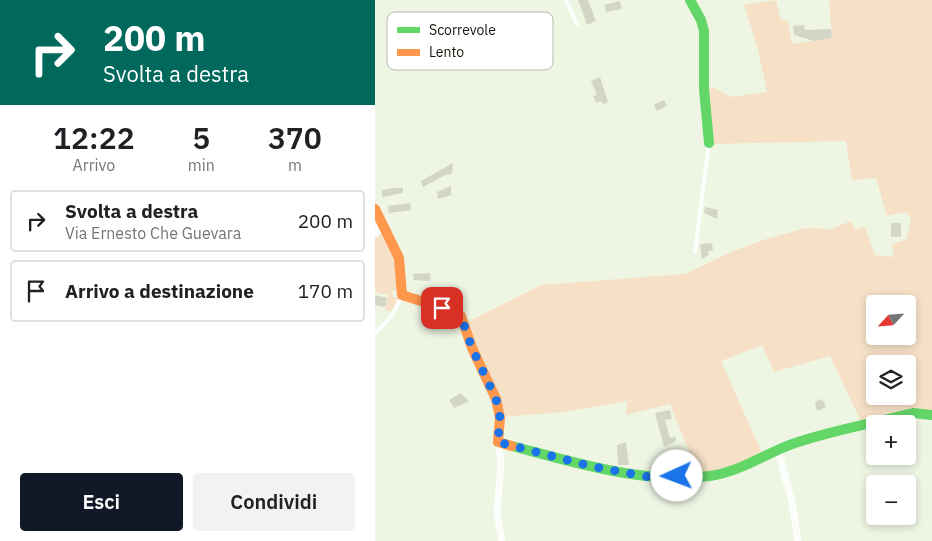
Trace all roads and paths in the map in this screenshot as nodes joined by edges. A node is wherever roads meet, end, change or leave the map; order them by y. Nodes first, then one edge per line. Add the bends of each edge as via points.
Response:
1 (566, 0) edge
2 (690, 0) edge
3 (577, 24) dead end
4 (709, 143) joint
5 (375, 209) edge
6 (382, 223) junction
7 (375, 234) edge
8 (695, 252) dead end
9 (402, 295) junction
10 (375, 333) edge
11 (932, 416) edge
12 (498, 442) junction
13 (778, 450) junction
14 (502, 541) edge
15 (798, 541) edge

1 - 3 lane
2 - 4 street via 704,31 704,89
4 - 8 lane
5 - 6 street
6 - 7 street
6 - 9 street via 399,258
9 - 10 lane via 387,323
9 - 12 street via 458,312 461,316 496,399 500,418
11 - 13 street via 913,413 804,440
12 - 13 street via 590,466 654,478 710,476 728,472
12 - 14 street via 501,462 497,513
13 - 15 street via 792,502

